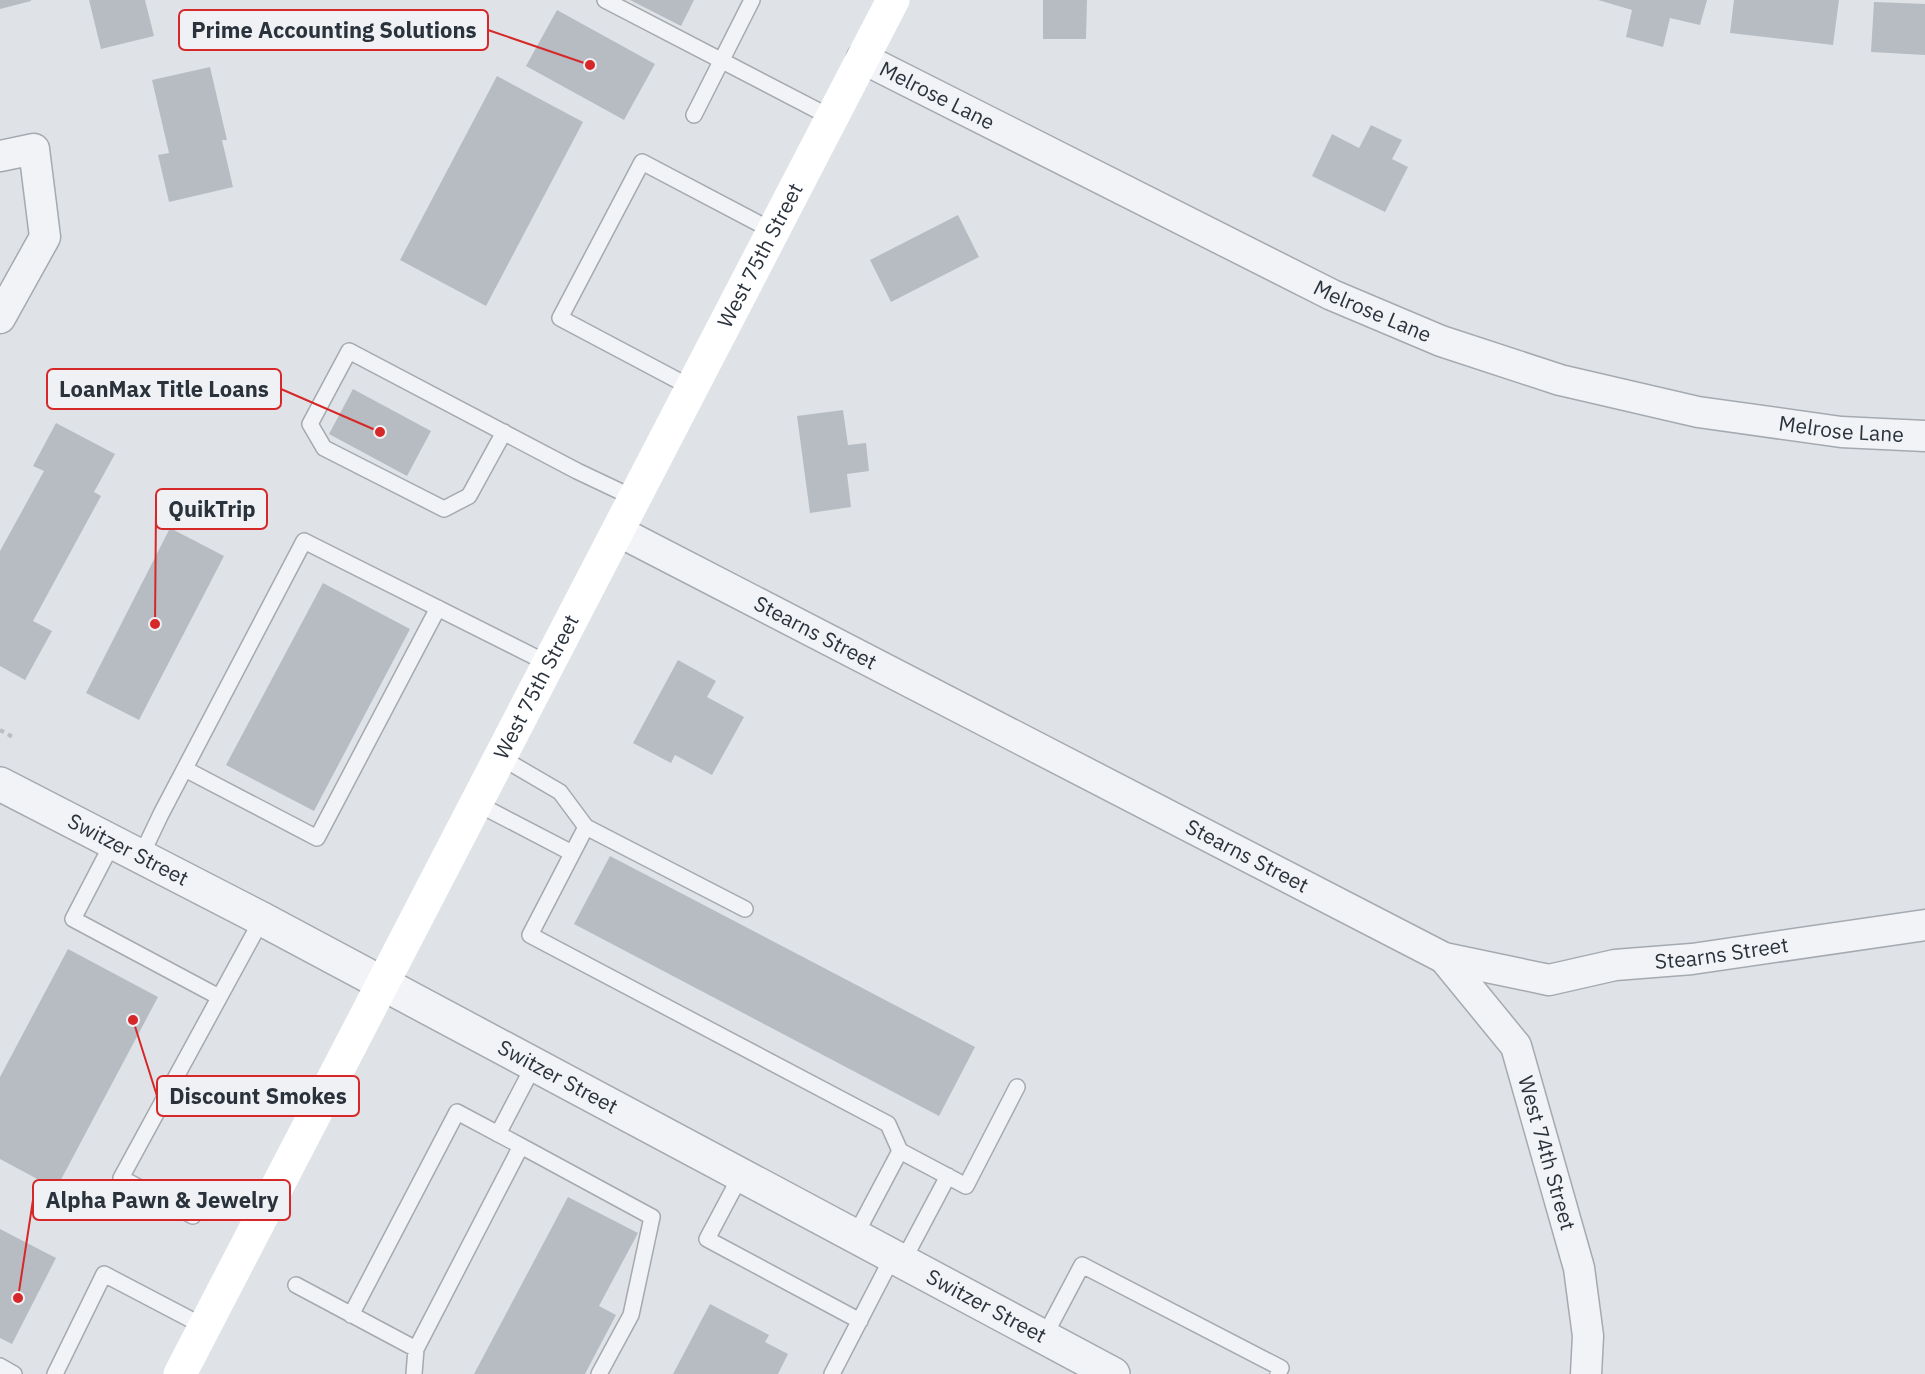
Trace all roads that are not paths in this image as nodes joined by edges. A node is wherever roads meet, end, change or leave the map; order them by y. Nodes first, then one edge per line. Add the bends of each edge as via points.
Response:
1 (605, 0) edge
2 (752, 0) edge
3 (892, 0) edge
4 (862, 58) junction
5 (722, 62) junction
6 (694, 115) dead end
7 (832, 118) junction
8 (0, 156) edge
9 (773, 231) junction
10 (0, 318) edge
11 (692, 388) junction
12 (504, 432) junction
13 (1925, 436) edge
14 (634, 498) junction
15 (618, 531) junction
16 (438, 608) junction
17 (549, 664) junction
18 (500, 757) junction
19 (185, 769) junction
20 (0, 784) edge
21 (476, 803) junction
22 (586, 826) junction
23 (127, 849) junction
24 (572, 853) junction
25 (745, 909) dead end
26 (262, 919) junction
27 (1925, 925) edge
28 (1444, 958) junction
29 (383, 984) junction
30 (219, 997) junction
31 (534, 1065) junction
32 (1017, 1086) dead end
33 (498, 1134) junction
34 (521, 1146) junction
35 (900, 1151) junction
36 (741, 1175) junction
37 (948, 1176) junction
38 (193, 1216) dead end
39 (855, 1236) junction
40 (898, 1259) junction
41 (296, 1285) dead end
42 (351, 1315) junction
43 (860, 1320) junction
44 (204, 1326) junction
45 (1044, 1337) junction
46 (416, 1349) junction
47 (0, 1366) edge
48 (14, 1374) edge
49 (55, 1374) edge
50 (180, 1374) edge
51 (414, 1374) edge
52 (599, 1374) edge
53 (832, 1374) edge
54 (1113, 1374) edge
55 (1278, 1374) edge
56 (1586, 1374) edge

1 - 5 lane
2 - 5 lane
3 - 4 main road, West 75th Street
4 - 7 main road, West 75th Street
4 - 13 street, Melrose Lane via 1332,295 1442,341 1560,380 1698,412 1841,432
5 - 6 lane
5 - 7 lane
7 - 9 main road, West 75th Street
8 - 10 street via 34,149 45,237
9 - 11 main road, West 75th Street
9 - 11 lane via 642,162 560,318
11 - 14 main road, West 75th Street
12 - 12 lane via 349,351 310,424 324,448 444,509 469,496
12 - 14 lane
14 - 15 main road, West 75th Street
15 - 17 main road, West 75th Street
15 - 28 street, Stearns Street
16 - 17 lane
16 - 19 lane via 304,541
16 - 19 lane via 317,838
17 - 18 main road, West 75th Street
18 - 21 main road, West 75th Street
18 - 22 lane via 560,792
19 - 23 lane
20 - 23 street, Switzer Street
21 - 24 lane
21 - 29 main road, West 75th Street
22 - 24 lane
22 - 25 lane
23 - 26 street, Switzer Street
23 - 30 lane via 73,919
24 - 35 lane via 530,935 888,1124
26 - 29 street, Switzer Street
26 - 30 lane
27 - 28 street, Stearns Street via 1692,959 1615,965 1549,980
28 - 56 street, West 74th Street via 1516,1046 1579,1268 1588,1336
29 - 31 street, Switzer Street
29 - 44 main road, West 75th Street
30 - 38 lane via 121,1178
31 - 33 lane
31 - 36 street, Switzer Street
32 - 37 lane via 966,1186
33 - 34 lane
33 - 42 lane via 457,1112
34 - 46 lane
34 - 52 lane via 652,1217 631,1315
35 - 37 lane
35 - 39 lane
36 - 39 street, Switzer Street
36 - 43 lane via 707,1239
37 - 40 lane
39 - 40 street, Switzer Street
40 - 43 lane
40 - 45 street, Switzer Street
41 - 42 lane
42 - 46 lane
43 - 53 lane
44 - 49 lane via 104,1274
44 - 50 main road, West 75th Street
45 - 54 street, Switzer Street
45 - 55 lane via 1082,1265 1281,1368
46 - 51 lane
47 - 48 lane

